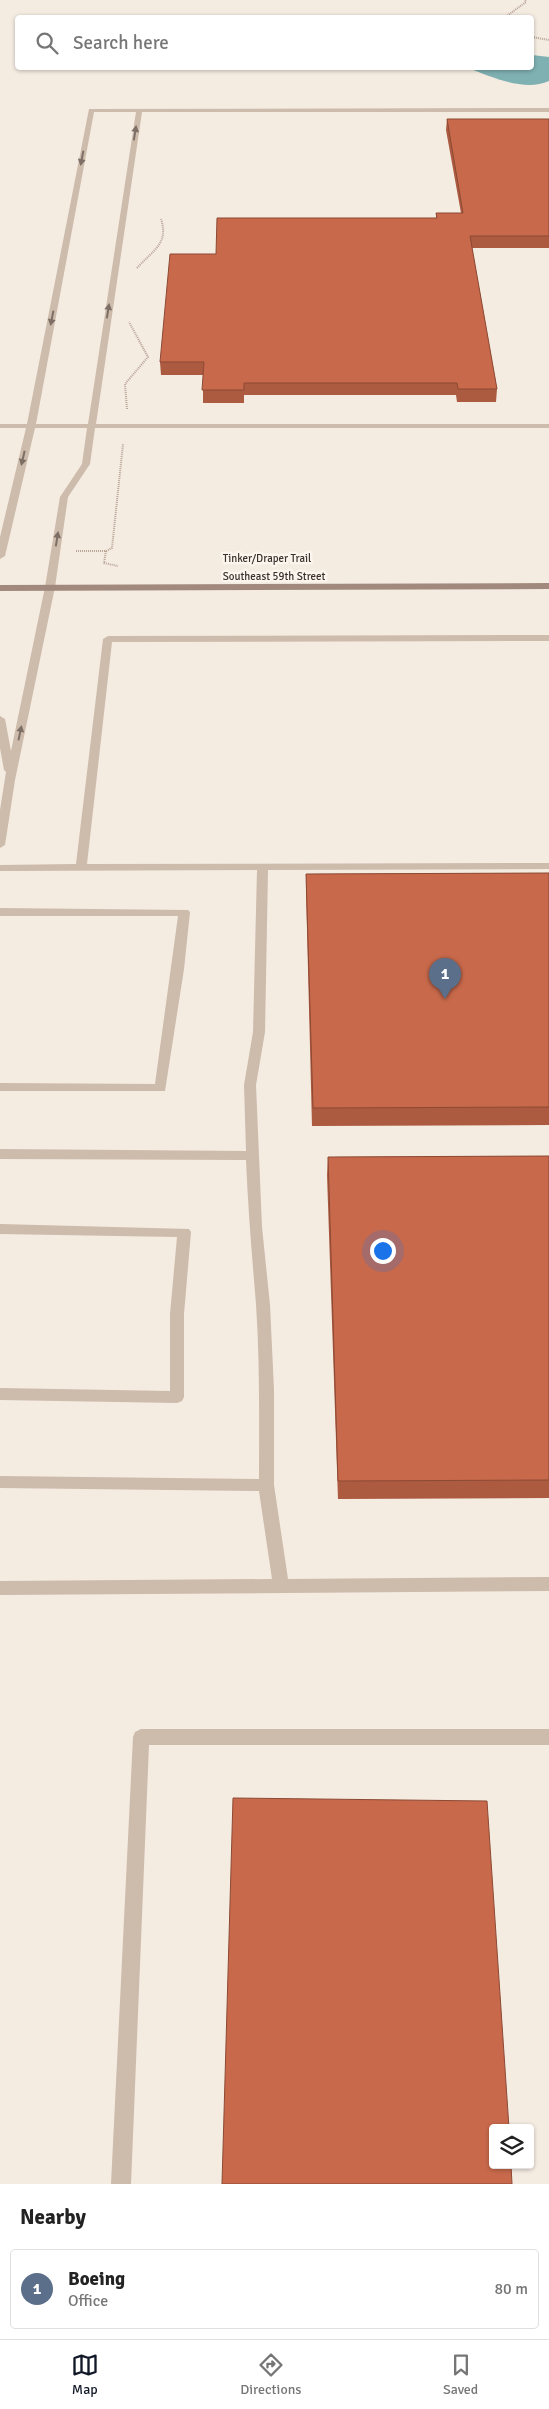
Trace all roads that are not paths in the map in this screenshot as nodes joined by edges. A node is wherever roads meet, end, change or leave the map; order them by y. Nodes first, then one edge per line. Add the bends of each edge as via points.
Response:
1 (139, 110) junction
2 (549, 110) edge
3 (0, 426) edge
4 (31, 426) junction
5 (91, 426) junction
6 (549, 426) edge
7 (0, 556) edge
8 (549, 586) edge
9 (50, 587) junction
10 (0, 588) edge
11 (549, 638) edge
12 (0, 718) edge
13 (10, 780) junction
14 (0, 845) edge
15 (549, 866) edge
16 (263, 867) junction
17 (0, 868) edge
18 (81, 868) junction
19 (0, 912) edge
20 (0, 1087) edge
21 (0, 1154) edge
22 (252, 1156) junction
23 (0, 1229) edge
24 (0, 1394) edge
25 (0, 1482) edge
26 (266, 1485) junction
27 (549, 1584) edge
28 (281, 1586) junction
29 (0, 1588) edge
30 (549, 1737) edge
31 (121, 2184) edge

1 - 2 lane
1 -> 4 lane via 91,110
5 -> 1 lane
3 - 4 lane
4 - 5 lane
4 -> 7 lane
5 - 6 lane
9 -> 5 lane via 64,497 86,464
8 - 9 main road, Southeast 59th Street
9 - 10 main road, Southeast 59th Street
13 -> 9 lane
11 - 18 lane via 108,639
12 - 13 lane
13 - 14 lane
15 - 16 lane
16 - 18 lane
16 - 22 lane via 259,1032 250,1085
17 - 18 lane
19 - 20 lane via 184,912 161,1088
21 - 22 lane
22 - 26 lane via 264,1315
23 - 24 lane via 184,1232 178,1314 177,1397
25 - 26 lane
26 - 28 lane
27 - 28 lane
28 - 29 lane
30 - 31 lane via 141,1737

